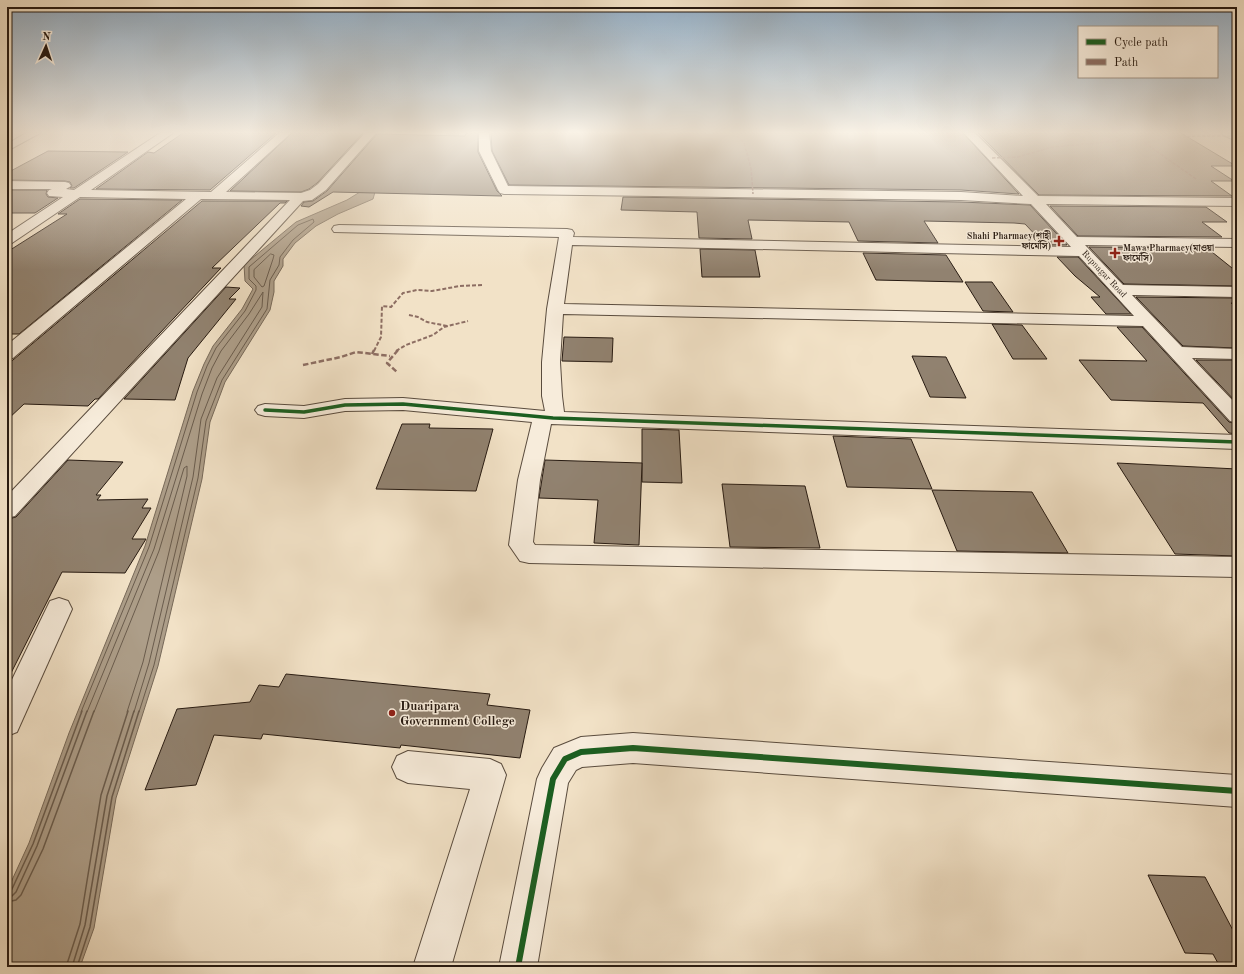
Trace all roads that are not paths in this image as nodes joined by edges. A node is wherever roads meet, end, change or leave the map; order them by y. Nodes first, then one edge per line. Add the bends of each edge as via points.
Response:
1 (100, 178) edge
2 (234, 178) edge
3 (330, 178) edge
4 (499, 178) edge
5 (1012, 178) edge
6 (7, 185) edge
7 (53, 193) junction
8 (77, 194) junction
9 (329, 195) dead end
10 (197, 196) junction
11 (214, 196) junction
12 (299, 198) junction
13 (1034, 200) junction
14 (40, 201) dead end
15 (1237, 202) edge
16 (339, 229) dead end
17 (7, 240) edge
18 (566, 241) junction
19 (1237, 243) edge
20 (1078, 246) junction
21 (1119, 290) junction
22 (1237, 292) edge
23 (555, 309) junction
24 (1148, 321) junction
25 (1177, 352) junction
26 (7, 354) edge
27 (1237, 354) edge
28 (265, 410) dead end
29 (548, 417) junction
30 (1237, 417) edge
31 (1237, 442) edge
32 (7, 510) edge
33 (1237, 566) edge
34 (59, 609) dead end
35 (7, 722) edge
36 (408, 767) dead end
37 (1237, 791) edge
38 (432, 967) edge
39 (518, 967) edge

1 - 8 street
2 - 11 street
3 - 12 street via 314,193
4 - 13 street via 504,190 961,196
5 - 13 street, Rupnagar Road
6 - 7 street via 68,184
7 - 8 street
7 - 14 street
8 - 10 street
8 - 17 street
9 - 12 street
10 - 11 street
10 - 26 street
11 - 12 street
12 - 32 street
13 - 15 street
13 - 20 street, Rupnagar Road
16 - 18 street via 567,233
18 - 20 street
18 - 23 street
19 - 20 street
20 - 21 street, Rupnagar Road
21 - 22 street
21 - 24 street, Rupnagar Road
23 - 24 street
23 - 29 street via 552,362 552,396 555,409
24 - 25 street, Rupnagar Road
25 - 27 street
25 - 30 street, Rupnagar Road
28 - 29 street via 304,412 345,406 403,404
29 - 31 street
29 - 33 street via 530,469 522,515 521,545 529,554
34 - 35 street
36 - 38 street via 490,774
37 - 39 street via 633,748 581,752 564,759 553,779

